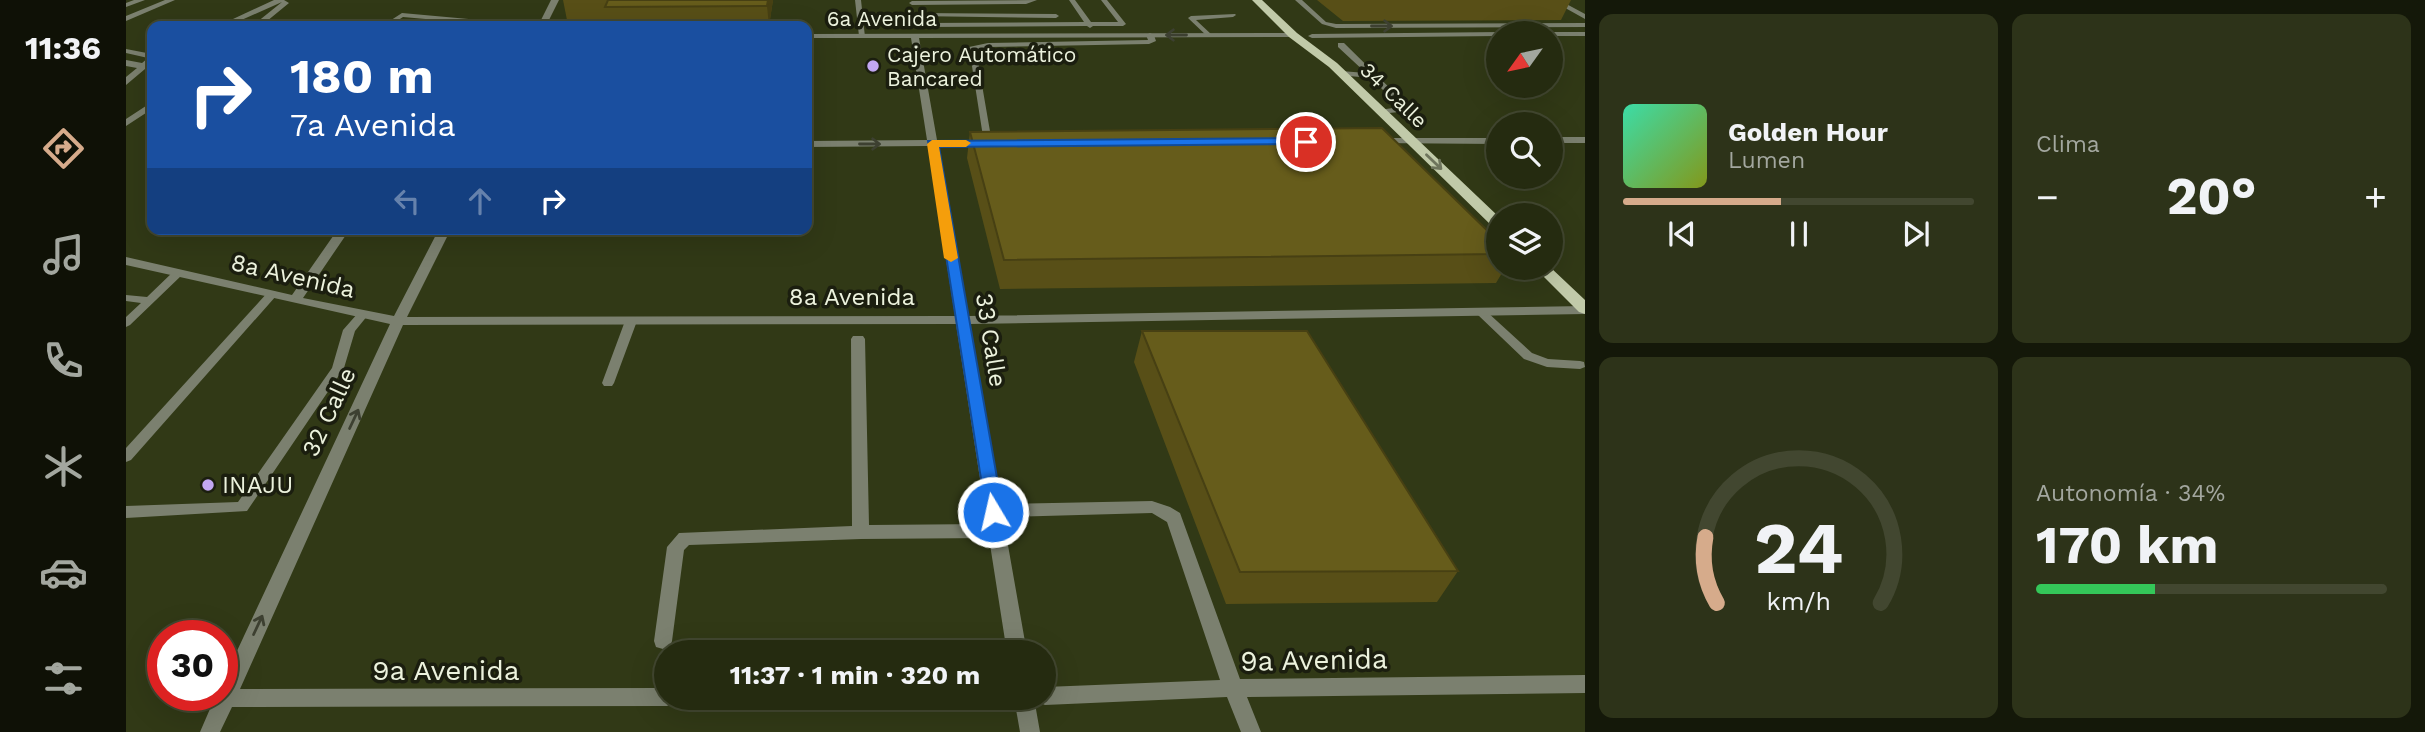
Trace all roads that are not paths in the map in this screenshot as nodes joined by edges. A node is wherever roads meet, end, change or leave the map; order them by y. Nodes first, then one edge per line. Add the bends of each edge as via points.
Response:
1 (141, 0) edge
2 (172, 0) edge
3 (280, 0) edge
4 (289, 0) edge
5 (555, 0) edge
6 (858, 0) edge
7 (1034, 0) edge
8 (1072, 0) edge
9 (1104, 0) edge
10 (1257, 0) edge
11 (1298, 0) edge
12 (1554, 0) edge
13 (911, 1) edge
14 (126, 5) edge
15 (916, 15) junction
16 (1009, 15) junction
17 (1233, 15) dead end
18 (1056, 16) dead end
19 (1585, 17) edge
20 (126, 19) edge
21 (1568, 19) dead end
22 (233, 21) edge
23 (262, 21) edge
24 (393, 21) edge
25 (469, 21) edge
26 (544, 21) edge
27 (925, 25) junction
28 (1016, 25) junction
29 (1090, 26) junction
30 (1336, 26) junction
31 (1583, 28) edge
32 (1298, 31) junction
33 (1563, 32) edge
34 (1486, 34) edge
35 (1150, 35) junction
36 (1208, 35) junction
37 (812, 36) edge
38 (863, 36) junction
39 (915, 36) junction
40 (929, 36) junction
41 (1312, 36) junction
42 (1340, 40) junction
43 (126, 51) edge
44 (147, 60) edge
45 (147, 62) edge
46 (126, 63) edge
47 (147, 65) edge
48 (1337, 69) junction
49 (1373, 76) junction
50 (126, 82) edge
51 (147, 107) edge
52 (1382, 112) junction
53 (126, 122) edge
54 (1563, 140) edge
55 (1585, 140) edge
56 (1371, 141) edge
57 (1412, 141) junction
58 (1486, 141) edge
59 (988, 143) junction
60 (1002, 143) edge
61 (932, 144) junction
62 (812, 145) edge
63 (1486, 212) edge
64 (340, 235) edge
65 (442, 235) edge
66 (126, 261) edge
67 (178, 273) junction
68 (1555, 280) edge
69 (272, 294) junction
70 (126, 298) edge
71 (296, 299) junction
72 (148, 300) junction
73 (1585, 309) edge
74 (1482, 313) junction
75 (362, 315) junction
76 (961, 320) junction
77 (398, 321) junction
78 (631, 321) junction
79 (126, 323) edge
80 (858, 339) dead end
81 (1583, 366) edge
82 (608, 383) dead end
83 (126, 457) edge
84 (126, 512) edge
85 (993, 512) junction
86 (996, 531) junction
87 (861, 532) junction
88 (663, 640) edge
89 (1015, 640) edge
90 (238, 670) edge
91 (1585, 684) edge
92 (1233, 688) junction
93 (1056, 696) edge
94 (654, 697) edge
95 (238, 698) edge
96 (1026, 710) edge
97 (219, 711) edge
98 (210, 732) edge
99 (1030, 732) edge
100 (1251, 732) edge

1 - 14 street
2 - 20 street
3 - 22 street
4 - 23 street
5 - 26 street
6 - 38 lane
7 - 13 lane
8 - 29 lane
9 - 29 lane via 1123,24
10 - 32 main road, 34 Calle
11 - 30 lane via 1324,23
12 - 19 lane
13 - 15 lane
15 - 16 lane
15 - 27 lane
16 - 18 lane
16 - 28 lane
17 - 36 lane via 1191,18
21 - 31 lane
24 - 25 lane via 402,15
27 - 28 lane
27 - 40 lane
28 - 29 lane
30 -> 31 lane
30 - 42 lane
31 - 33 street
32 - 36 street, 6a Avenida
32 - 41 main road
32 - 48 main road, 34 Calle
34 - 42 street
36 -> 35 street, 6a Avenida
35 - 40 street, 6a Avenida
35 - 59 lane via 1149,43 972,49
37 - 38 street, 6a Avenida
38 - 39 street, 6a Avenida
39 - 40 street, 6a Avenida
39 - 61 street, 33 Calle
41 - 42 street
41 - 48 main road
42 - 49 lane
43 - 44 street
45 - 46 street
47 - 50 street
48 - 49 lane
48 - 52 main road, 34 Calle
49 - 52 lane via 1406,109
51 - 53 street
52 - 57 main road, 34 Calle
54 - 55 street
56 - 57 street
57 - 58 street
57 -> 63 main road, 34 Calle
59 - 60 street
59 - 61 street
62 -> 61 street
61 - 76 street, 33 Calle
64 - 71 street
65 - 77 street, 32 Calle
66 - 67 street, 8a Avenida
67 - 69 street, 8a Avenida
67 - 72 lane
68 - 73 main road
69 - 71 street, 8a Avenida
69 - 83 lane
70 - 72 lane
71 - 75 street, 8a Avenida
72 - 79 lane
73 - 74 street, 8a Avenida
74 - 76 street, 8a Avenida
74 - 81 lane via 1528,356
75 - 77 street, 8a Avenida
75 - 84 lane via 349,330 338,368 242,507
76 - 78 street, 8a Avenida
76 - 85 street, 33 Calle
77 - 78 street, 8a Avenida
90 -> 77 street, 32 Calle
78 - 82 lane
80 - 87 street
85 - 86 street, 33 Calle
85 - 92 street via 1164,510 1174,518
86 - 87 street
86 - 89 street, 33 Calle
87 - 88 street via 685,538 676,547
91 - 92 street, 9a Avenida
92 - 93 street, 9a Avenida
92 - 100 street
94 - 95 street, 9a Avenida
96 - 99 street
97 - 98 street, 32 Calle

